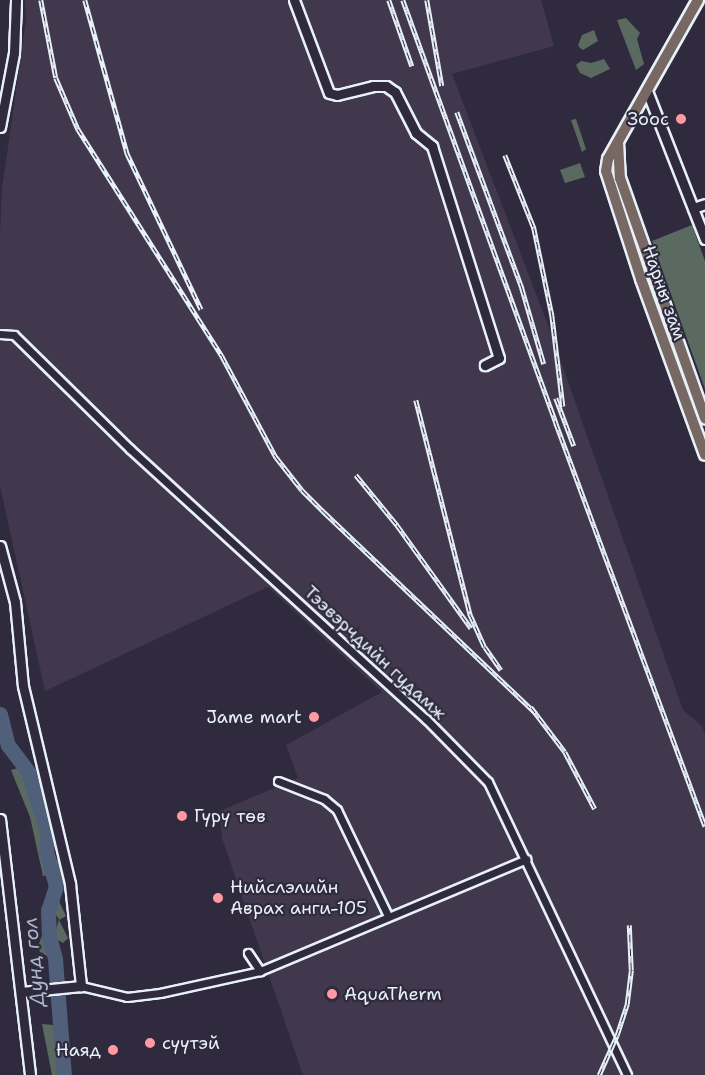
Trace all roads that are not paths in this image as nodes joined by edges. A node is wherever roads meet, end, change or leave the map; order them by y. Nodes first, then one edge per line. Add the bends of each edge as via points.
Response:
1 (16, 0) edge
2 (294, 0) edge
3 (698, 0) edge
4 (647, 91) junction
5 (0, 127) edge
6 (618, 141) junction
7 (705, 204) edge
8 (693, 208) junction
9 (705, 239) edge
10 (0, 334) edge
11 (484, 365) dead end
12 (705, 418) edge
13 (705, 455) edge
14 (0, 546) edge
15 (278, 781) dead end
16 (0, 819) edge
17 (526, 859) junction
18 (388, 916) junction
19 (248, 953) dead end
20 (260, 971) junction
21 (77, 986) junction
22 (21, 992) junction
23 (30, 1075) edge
24 (627, 1075) edge

1 - 5 street via 14,53
2 - 11 street via 329,93 386,86 395,92 416,133 432,146 499,357
3 - 4 main road, Нарны зам
4 - 6 main road, Нарны зам
4 - 8 street
6 - 12 main road, Нарны зам via 620,178
6 - 13 main road, Нарны зам via 608,159 608,183
7 - 8 street
8 - 9 street
10 - 17 street, Тээвэрчдийн гудамж via 14,335 130,449 426,719 490,786
14 - 21 street via 15,602 23,686 70,884
15 - 18 street via 324,799 337,810
16 - 22 street
17 - 18 street
17 - 24 street, Тээвэрчдийн гудамж
18 - 20 street
19 - 20 street
20 - 21 street via 127,997
21 - 22 street
22 - 23 street

